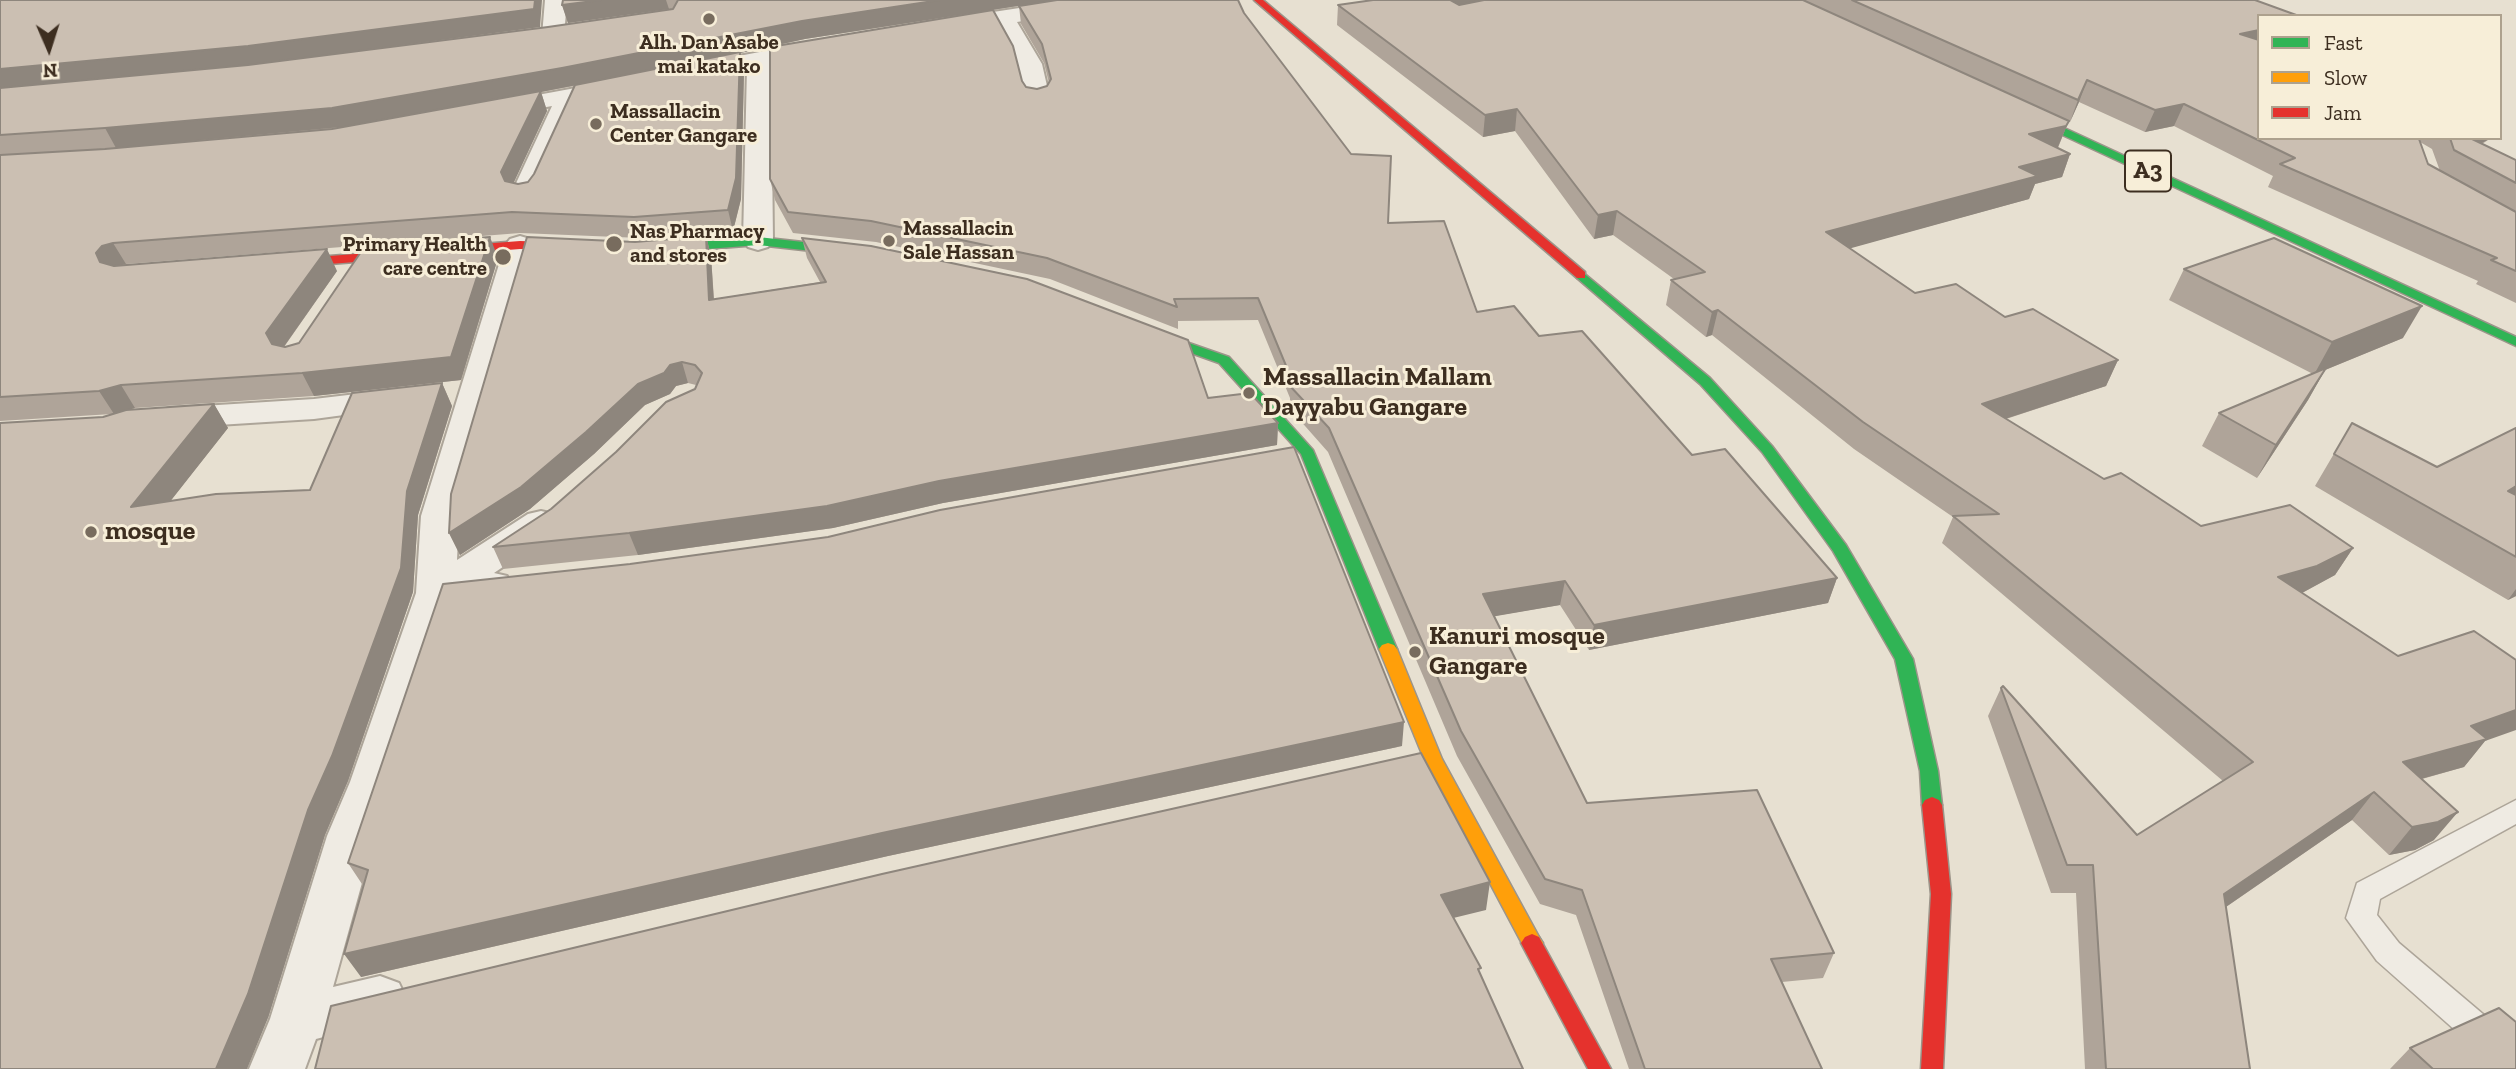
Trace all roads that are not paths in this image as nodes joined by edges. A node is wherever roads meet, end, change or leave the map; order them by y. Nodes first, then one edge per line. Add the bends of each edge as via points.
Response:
1 (556, 0) edge
2 (1114, 0) edge
3 (1259, 0) edge
4 (1041, 5) edge
5 (1003, 16) junction
6 (924, 30) edge
7 (579, 32) edge
8 (553, 36) junction
9 (527, 39) edge
10 (845, 43) edge
11 (759, 59) junction
12 (672, 76) edge
13 (647, 81) edge
14 (569, 97) junction
15 (1038, 99) edge
16 (475, 114) edge
17 (525, 194) edge
18 (2329, 237) dead end
19 (758, 241) junction
20 (520, 245) junction
21 (600, 248) edge
22 (640, 250) edge
23 (875, 254) edge
24 (364, 257) junction
25 (258, 265) edge
26 (342, 289) edge
27 (1118, 322) edge
28 (2516, 342) edge
29 (478, 390) junction
30 (135, 421) edge
31 (1308, 453) junction
32 (1268, 460) edge
33 (573, 496) edge
34 (529, 581) edge
35 (436, 593) junction
36 (2516, 811) edge
37 (419, 991) edge
38 (298, 1020) junction
39 (2516, 1063) edge
40 (277, 1069) edge
41 (1600, 1069) edge
42 (1932, 1069) edge

1 - 8 street
2 - 4 street
3 - 42 main road via 1705,381 1767,449 1840,549 1904,659 1929,771 1941,894
4 - 5 street
5 - 6 street
5 - 15 street via 1030,64
7 - 8 street
8 - 9 street
10 - 11 street
11 - 12 street
11 - 19 street
13 - 14 street
14 - 16 street
14 - 17 street
18 - 28 main road, A3 via 2007,99
19 - 22 main road
19 - 23 main road
20 - 21 main road
20 - 24 main road
20 - 29 street
24 - 25 main road
24 - 26 street
27 - 31 main road via 1224,360
29 - 30 street via 314,409
29 - 35 street via 440,516
31 - 32 street
31 - 41 main road via 1413,764
33 - 35 street
34 - 35 street
35 - 38 street via 351,836
36 - 39 lane via 2367,892 2361,918 2388,951
37 - 38 street
38 - 40 street

